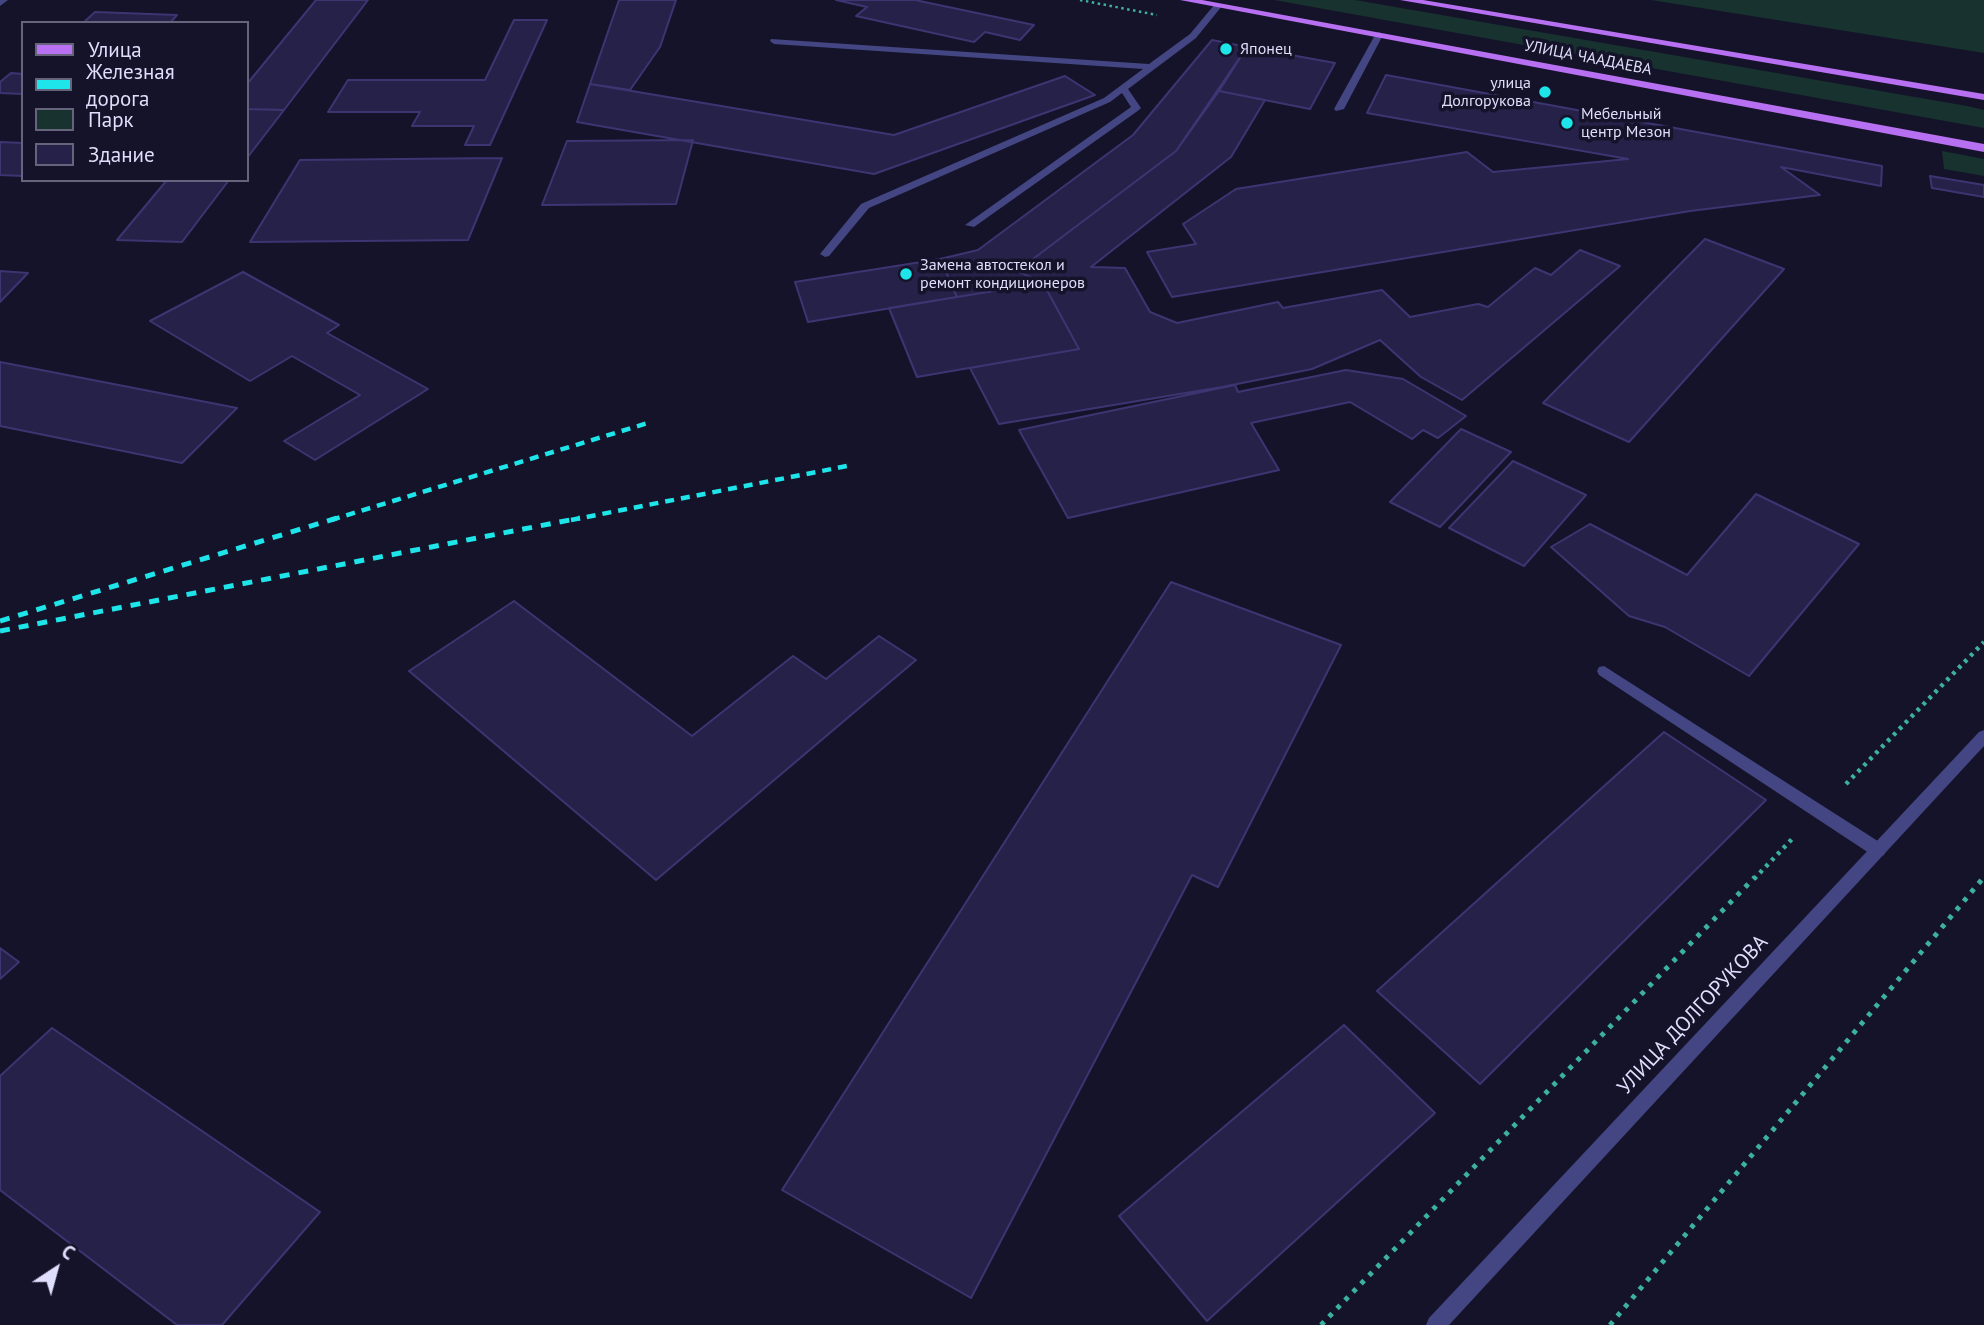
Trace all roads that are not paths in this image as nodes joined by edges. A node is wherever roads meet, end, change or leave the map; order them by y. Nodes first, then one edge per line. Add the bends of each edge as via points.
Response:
1 (1185, 0) edge
2 (1405, 0) edge
3 (1218, 6) junction
4 (1379, 35) junction
5 (774, 41) dead end
6 (1151, 67) junction
7 (1123, 88) junction
8 (1984, 97) edge
9 (1339, 109) dead end
10 (1984, 148) edge
11 (970, 225) dead end
12 (825, 254) dead end
13 (1604, 671) dead end
14 (1984, 736) edge
15 (1878, 850) junction
16 (1436, 1325) edge

1 - 3 main road, УЛИЦА ЧААДАЕВА
2 - 8 main road, УЛИЦА ЧААДАЕВА
3 - 4 main road, УЛИЦА ЧААДАЕВА
3 - 6 street via 1193,36
4 - 9 street
4 - 10 main road, УЛИЦА ЧААДАЕВА
5 - 6 street
6 - 7 street
7 - 11 street via 1136,108
7 - 12 street via 1107,100 866,206
13 - 15 street
14 - 15 street, УЛИЦА ДОЛГОРУКОВА
15 - 16 street, УЛИЦА ДОЛГОРУКОВА

